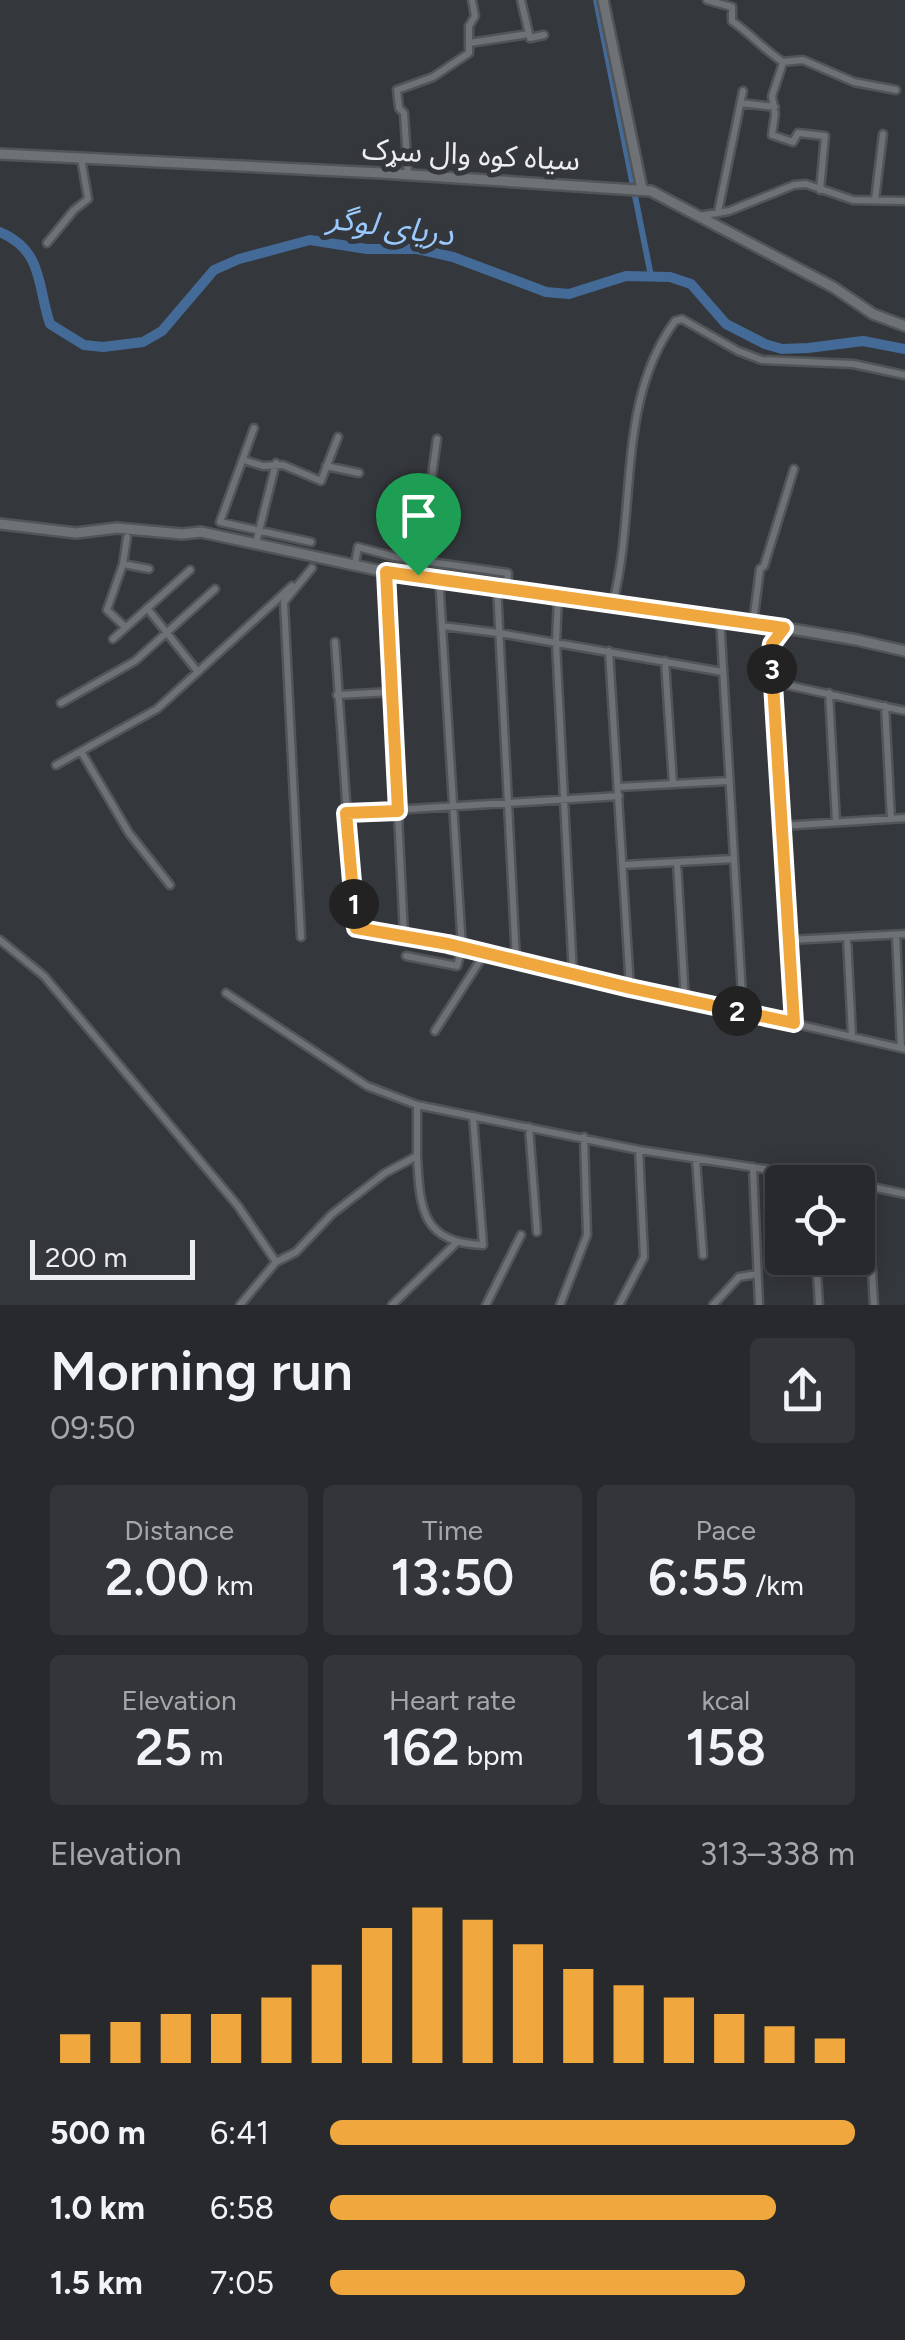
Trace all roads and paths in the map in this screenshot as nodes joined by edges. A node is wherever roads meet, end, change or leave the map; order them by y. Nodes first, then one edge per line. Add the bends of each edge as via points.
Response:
1 (472, 0) edge
2 (521, 0) edge
3 (602, 0) edge
4 (706, 0) edge
5 (529, 34) junction
6 (544, 35) dead end
7 (469, 43) junction
8 (783, 62) junction
9 (896, 90) dead end
10 (743, 92) dead end
11 (740, 103) junction
12 (774, 107) junction
13 (883, 134) dead end
14 (0, 154) edge
15 (81, 158) junction
16 (408, 176) junction
17 (638, 190) junction
18 (820, 190) junction
19 (874, 200) junction
20 (905, 200) edge
21 (718, 212) junction
22 (699, 216) junction
23 (47, 244) dead end
24 (905, 326) edge
25 (905, 375) edge
26 (254, 428) dead end
27 (338, 437) dead end
28 (437, 438) dead end
29 (244, 460) junction
30 (276, 464) junction
31 (326, 466) junction
32 (794, 469) dead end
33 (359, 473) dead end
34 (0, 524) edge
35 (258, 531) junction
36 (127, 537) dead end
37 (312, 542) dead end
38 (256, 543) junction
39 (320, 556) junction
40 (419, 561) junction
41 (123, 564) junction
42 (355, 564) junction
43 (312, 568) junction
44 (149, 569) dead end
45 (190, 570) dead end
46 (386, 572) junction
47 (418, 575) junction
48 (439, 577) junction
49 (502, 586) junction
50 (215, 589) dead end
51 (558, 594) junction
52 (614, 597) junction
53 (147, 608) junction
54 (720, 618) junction
55 (753, 622) junction
56 (442, 626) junction
57 (126, 627) junction
58 (784, 628) junction
59 (167, 632) junction
60 (499, 632) junction
61 (112, 639) dead end
62 (335, 642) dead end
63 (556, 643) junction
64 (609, 651) junction
65 (905, 651) edge
66 (665, 661) junction
67 (198, 672) junction
68 (723, 672) junction
69 (773, 682) junction
70 (392, 692) junction
71 (829, 694) junction
72 (337, 695) junction
73 (60, 703) dead end
74 (885, 706) junction
75 (905, 711) edge
76 (82, 753) junction
77 (56, 765) dead end
78 (728, 781) junction
79 (674, 784) junction
80 (619, 791) junction
81 (564, 800) junction
82 (508, 803) junction
83 (454, 807) junction
84 (398, 811) junction
85 (346, 813) junction
86 (905, 818) edge
87 (891, 819) junction
88 (836, 822) junction
89 (781, 826) junction
90 (733, 859) junction
91 (677, 862) junction
92 (624, 865) junction
93 (170, 885) dead end
94 (900, 934) edge
95 (404, 935) junction
96 (302, 937) dead end
97 (847, 937) junction
98 (0, 940) edge
99 (789, 940) junction
100 (462, 948) junction
101 (485, 954) junction
102 (406, 956) dead end
103 (516, 961) junction
104 (573, 975) junction
105 (630, 988) junction
106 (226, 993) dead end
107 (684, 1001) junction
108 (744, 1012) junction
109 (794, 1023) junction
110 (434, 1032) dead end
111 (852, 1037) junction
112 (903, 1049) edge
113 (417, 1105) junction
114 (473, 1116) junction
115 (530, 1127) junction
116 (584, 1138) junction
117 (639, 1150) junction
118 (417, 1156) junction
119 (696, 1160) junction
120 (754, 1167) junction
121 (765, 1169) edge
122 (875, 1188) edge
123 (905, 1194) edge
124 (537, 1232) dead end
125 (520, 1235) dead end
126 (455, 1244) junction
127 (703, 1255) dead end
128 (276, 1262) junction
129 (757, 1274) junction
130 (817, 1275) edge
131 (872, 1275) edge
132 (240, 1305) edge
133 (392, 1305) edge
134 (486, 1305) edge
135 (560, 1305) edge
136 (619, 1305) edge
137 (713, 1305) edge
138 (759, 1305) edge
139 (819, 1305) edge
140 (874, 1305) edge

1 - 7 street
2 - 5 street
3 - 17 street
4 - 8 street via 732,6 732,21
5 - 6 street
5 - 7 street
7 - 16 street via 470,52 449,68 398,90
8 - 9 street via 803,60 860,84
8 - 12 street
10 - 11 street
11 - 12 street
11 - 21 street
12 - 18 street via 772,135 793,142 798,133 825,136
13 - 19 street
14 - 15 street, سیاه کوه وال سړک
15 - 16 street, سیاه کوه وال سړک
15 - 23 street via 88,200
16 - 17 street, سیاه کوه وال سړک
17 - 22 street, سیاه کوه وال سړک
18 - 19 street
18 - 21 street via 794,185
19 - 20 street
21 - 22 street
22 - 24 street, سیاه کوه وال سړک
25 - 52 street via 852,364 762,360 675,321 636,413
26 - 29 street
27 - 31 street
28 - 40 street
29 - 30 street
29 - 35 street via 220,522
30 - 31 street via 321,481
30 - 35 street
31 - 33 street
32 - 55 street via 760,569
34 - 38 street via 76,534 118,528 201,532
35 - 37 street
35 - 38 street
36 - 41 street
38 - 39 street
39 - 42 street
39 - 43 street
40 - 42 street via 358,548
40 - 47 street
40 - 49 street via 508,573
41 - 44 street
41 - 57 street via 107,610
42 - 46 street
43 - 67 street
43 - 96 street via 284,602
45 - 53 street
46 - 47 street
46 - 70 street
47 - 48 street
48 - 49 street
48 - 56 street
49 - 51 street
49 - 60 street
50 - 59 street
51 - 52 street
51 - 63 street
52 - 54 street
53 - 57 street
53 - 59 street
54 - 55 street
54 - 68 street
55 - 58 street
56 - 60 street
56 - 83 street
57 - 61 street
58 - 65 street
58 - 69 street via 772,644
59 - 67 street
59 - 73 street via 135,661
60 - 63 street
60 - 82 street
62 - 72 street
63 - 64 street
63 - 81 street
64 - 66 street
64 - 80 street
66 - 68 street
66 - 79 street
67 - 76 street via 157,709
68 - 78 street
69 - 71 street
69 - 89 street
70 - 72 street
70 - 84 street
71 - 74 street
71 - 88 street
72 - 85 street
74 - 75 street
74 - 87 street
76 - 77 street
76 - 93 street via 129,833
78 - 79 street
78 - 90 street
79 - 80 street
80 - 81 street
80 - 92 street
81 - 82 street
81 - 104 street
82 - 83 street
82 - 103 street
83 - 84 street
83 - 100 street
84 - 85 street
84 - 95 street
85 - 95 street via 356,928
86 - 87 street
87 - 88 street
88 - 89 street
89 - 99 street
90 - 91 street
90 - 108 street
91 - 92 street
91 - 107 street
92 - 105 street
94 - 97 street
94 - 112 street
95 - 100 street
97 - 99 street
97 - 111 street
98 - 128 street via 44,976 238,1206
99 - 109 street
100 - 101 street
100 - 102 street via 458,966
101 - 103 street
101 - 110 street
103 - 104 street
104 - 105 street
105 - 107 street
106 - 113 street via 367,1086
107 - 108 street
108 - 109 street
109 - 111 street
111 - 112 street
113 - 114 street
113 - 118 street
114 - 115 street
114 - 126 street via 483,1246
115 - 116 street
115 - 124 street
116 - 117 street
116 - 135 street via 587,1234
117 - 119 street
117 - 136 street via 644,1258
118 - 126 street via 427,1219
118 - 128 street via 366,1186 289,1258
119 - 120 street
119 - 127 street
120 - 121 street
120 - 129 street
122 - 123 street
125 - 134 street
126 - 133 street
128 - 132 street
129 - 137 street via 739,1276
129 - 138 street
130 - 139 street
131 - 140 street

